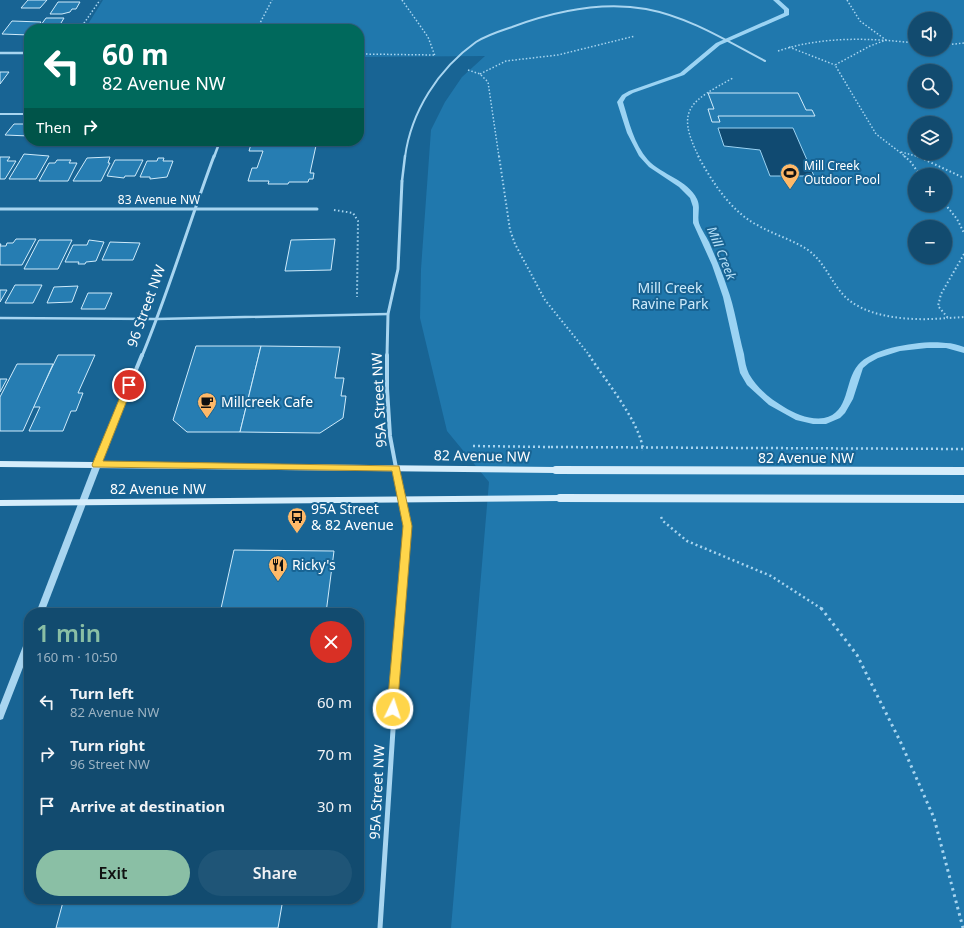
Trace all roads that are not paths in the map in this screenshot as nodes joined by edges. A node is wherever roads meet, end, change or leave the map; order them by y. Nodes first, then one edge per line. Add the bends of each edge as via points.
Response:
1 (0, 53) edge
2 (24, 53) edge
3 (764, 61) dead end
4 (0, 114) edge
5 (24, 114) edge
6 (218, 146) edge
7 (402, 181) joint
8 (0, 209) edge
9 (194, 209) junction
10 (317, 209) road end
11 (388, 314) junction
12 (0, 318) edge
13 (157, 319) junction
14 (0, 464) edge
15 (97, 465) junction
16 (396, 468) junction
17 (964, 471) edge
18 (964, 499) edge
19 (402, 500) junction
20 (0, 502) edge
21 (82, 503) junction
22 (42, 608) edge
23 (24, 654) edge
24 (0, 716) edge
25 (380, 928) edge

1 - 2 street
3 - 7 lane via 709,31 655,12 629,7 592,6 561,11 474,43 450,66 429,91 413,120 407,140
4 - 5 lane
6 - 9 street, 96 Street NW
7 - 11 street, 95A Street NW via 398,269
8 - 9 street, 83 Avenue NW
9 - 10 street, 83 Avenue NW
9 - 13 street, 96 Street NW
11 - 13 lane
11 - 16 street, 95A Street NW via 387,389 390,436
12 - 13 lane
13 - 15 street, 96 Street NW
14 - 15 main road, 82 Avenue NW
15 - 16 main road, 82 Avenue NW
15 - 21 street, 96 Street NW
16 - 17 main road, 82 Avenue NW, bridge
16 - 19 street, 95A Street NW
18 - 19 main road, 82 Avenue NW, bridge
19 - 21 main road, 82 Avenue NW
19 - 25 street, 95A Street NW via 407,526
20 - 21 main road, 82 Avenue NW
21 - 22 street, 96 Street NW
23 - 24 street

